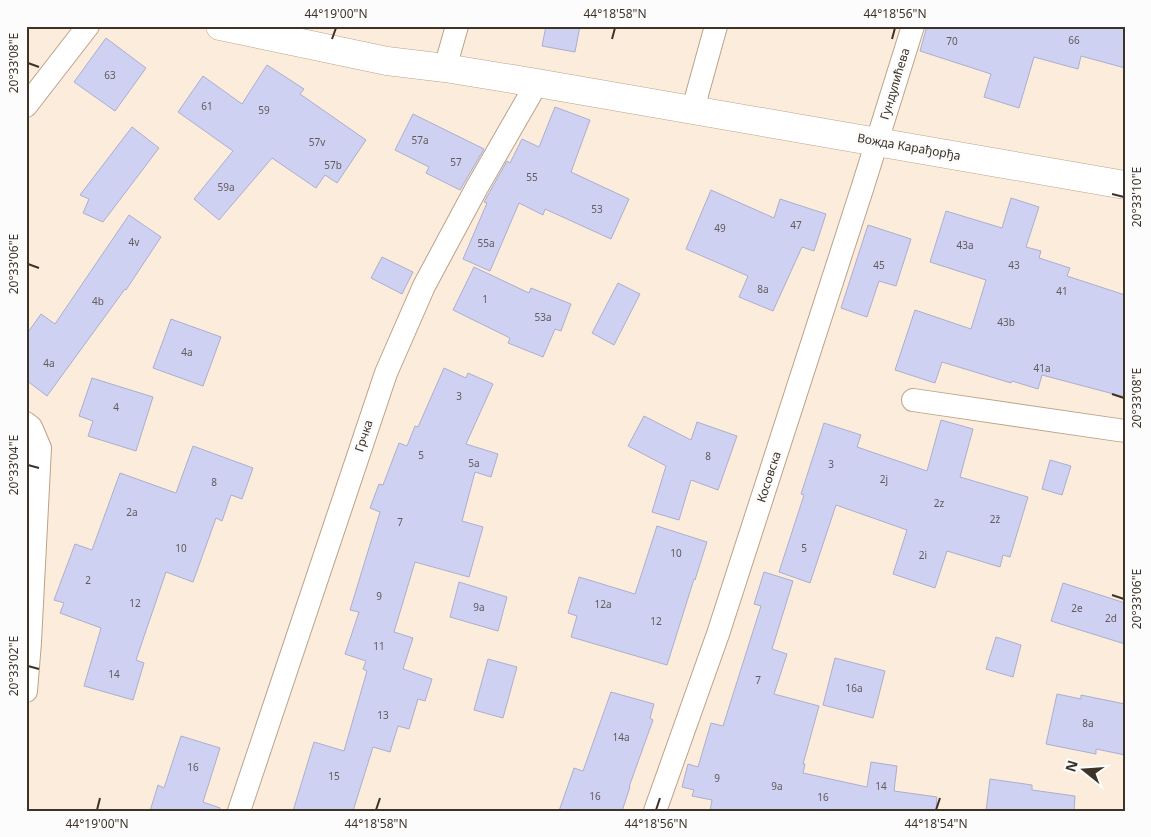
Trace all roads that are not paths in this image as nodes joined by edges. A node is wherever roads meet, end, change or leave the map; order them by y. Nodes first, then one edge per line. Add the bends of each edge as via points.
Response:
1 (88, 26) edge
2 (220, 26) edge
3 (457, 26) edge
4 (716, 26) edge
5 (913, 26) edge
6 (445, 68) junction
7 (537, 83) junction
8 (26, 106) edge
9 (693, 109) junction
10 (877, 142) junction
11 (1125, 184) edge
12 (913, 400) dead end
13 (26, 423) edge
14 (1125, 431) edge
15 (26, 691) edge
16 (239, 811) edge
17 (654, 811) edge

1 - 8 street
2 - 6 main road, Вожда Карађорђа via 387,61
3 - 6 street
4 - 9 street
5 - 10 street, Гундулићева
6 - 7 main road, Вожда Карађорђа
7 - 9 main road, Вожда Карађорђа
7 - 16 street, Грчка via 424,286 386,373
9 - 10 main road, Вожда Карађорђа
10 - 11 main road, Вожда Карађорђа
10 - 17 street, Косовска via 718,634
12 - 14 street
13 - 15 street via 32,427 40,448

